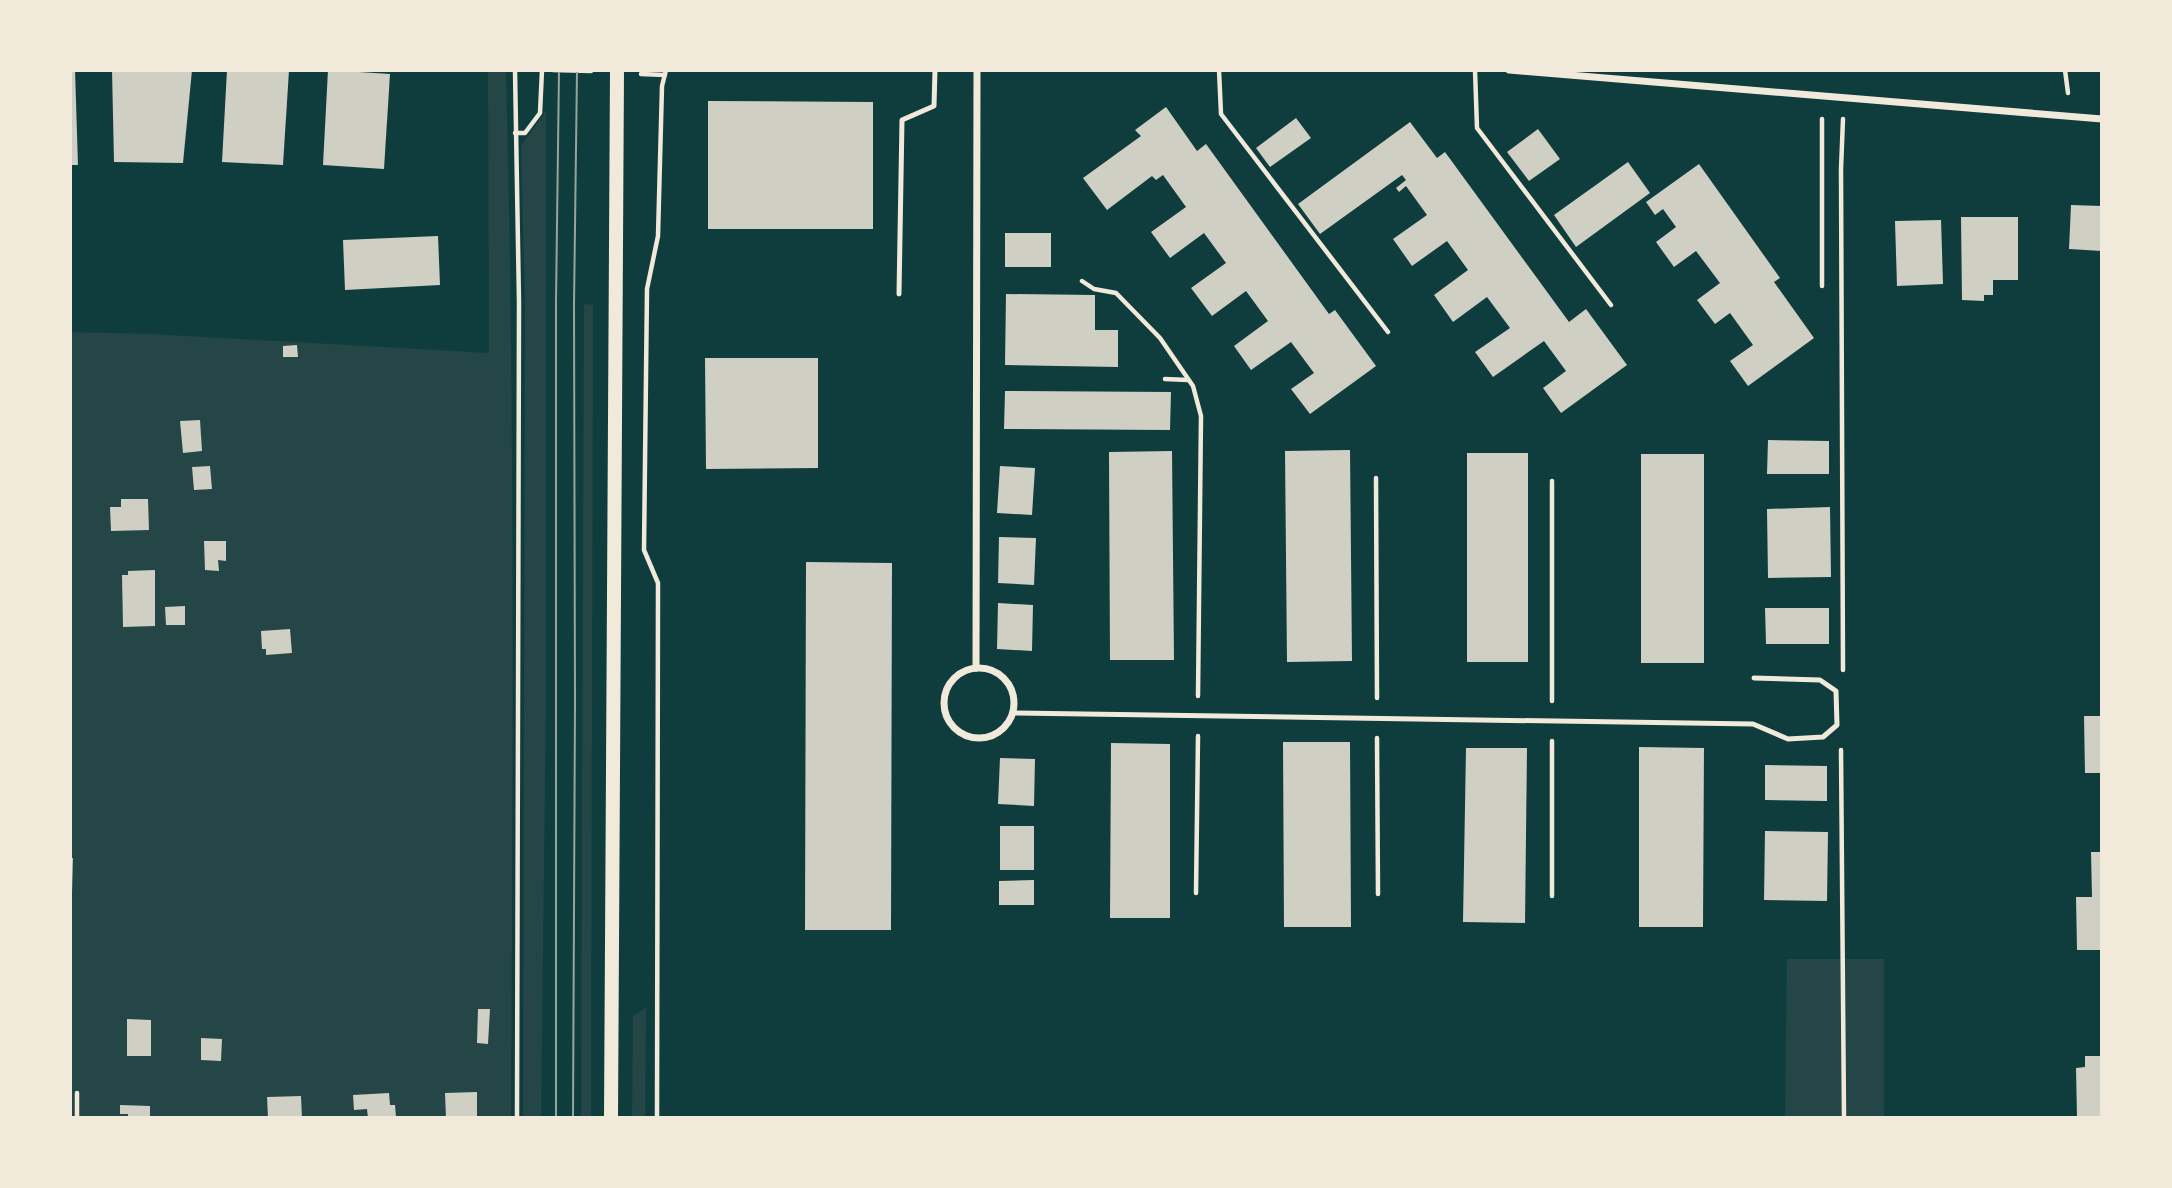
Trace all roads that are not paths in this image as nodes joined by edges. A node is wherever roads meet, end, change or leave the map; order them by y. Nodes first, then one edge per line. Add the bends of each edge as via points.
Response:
1 (617, 70) edge
2 (935, 70) edge
3 (977, 70) edge
4 (1509, 70) edge
5 (1603, 74) edge
6 (2102, 119) edge
7 (899, 295) dead end
8 (976, 668) junction
9 (1754, 678) dead end
10 (1013, 713) junction
11 (611, 1118) edge

1 - 11 main road
2 - 7 lane via 934,106 902,120
3 - 8 street
4 - 5 street
5 - 6 street
8 - 10 street via 995,672 1005,680 1012,694
8 - 10 street via 955,677 947,688 944,709 954,728 974,738 986,738 1001,731
9 - 10 lane via 1820,680 1836,691 1837,725 1824,737 1788,739 1753,724

